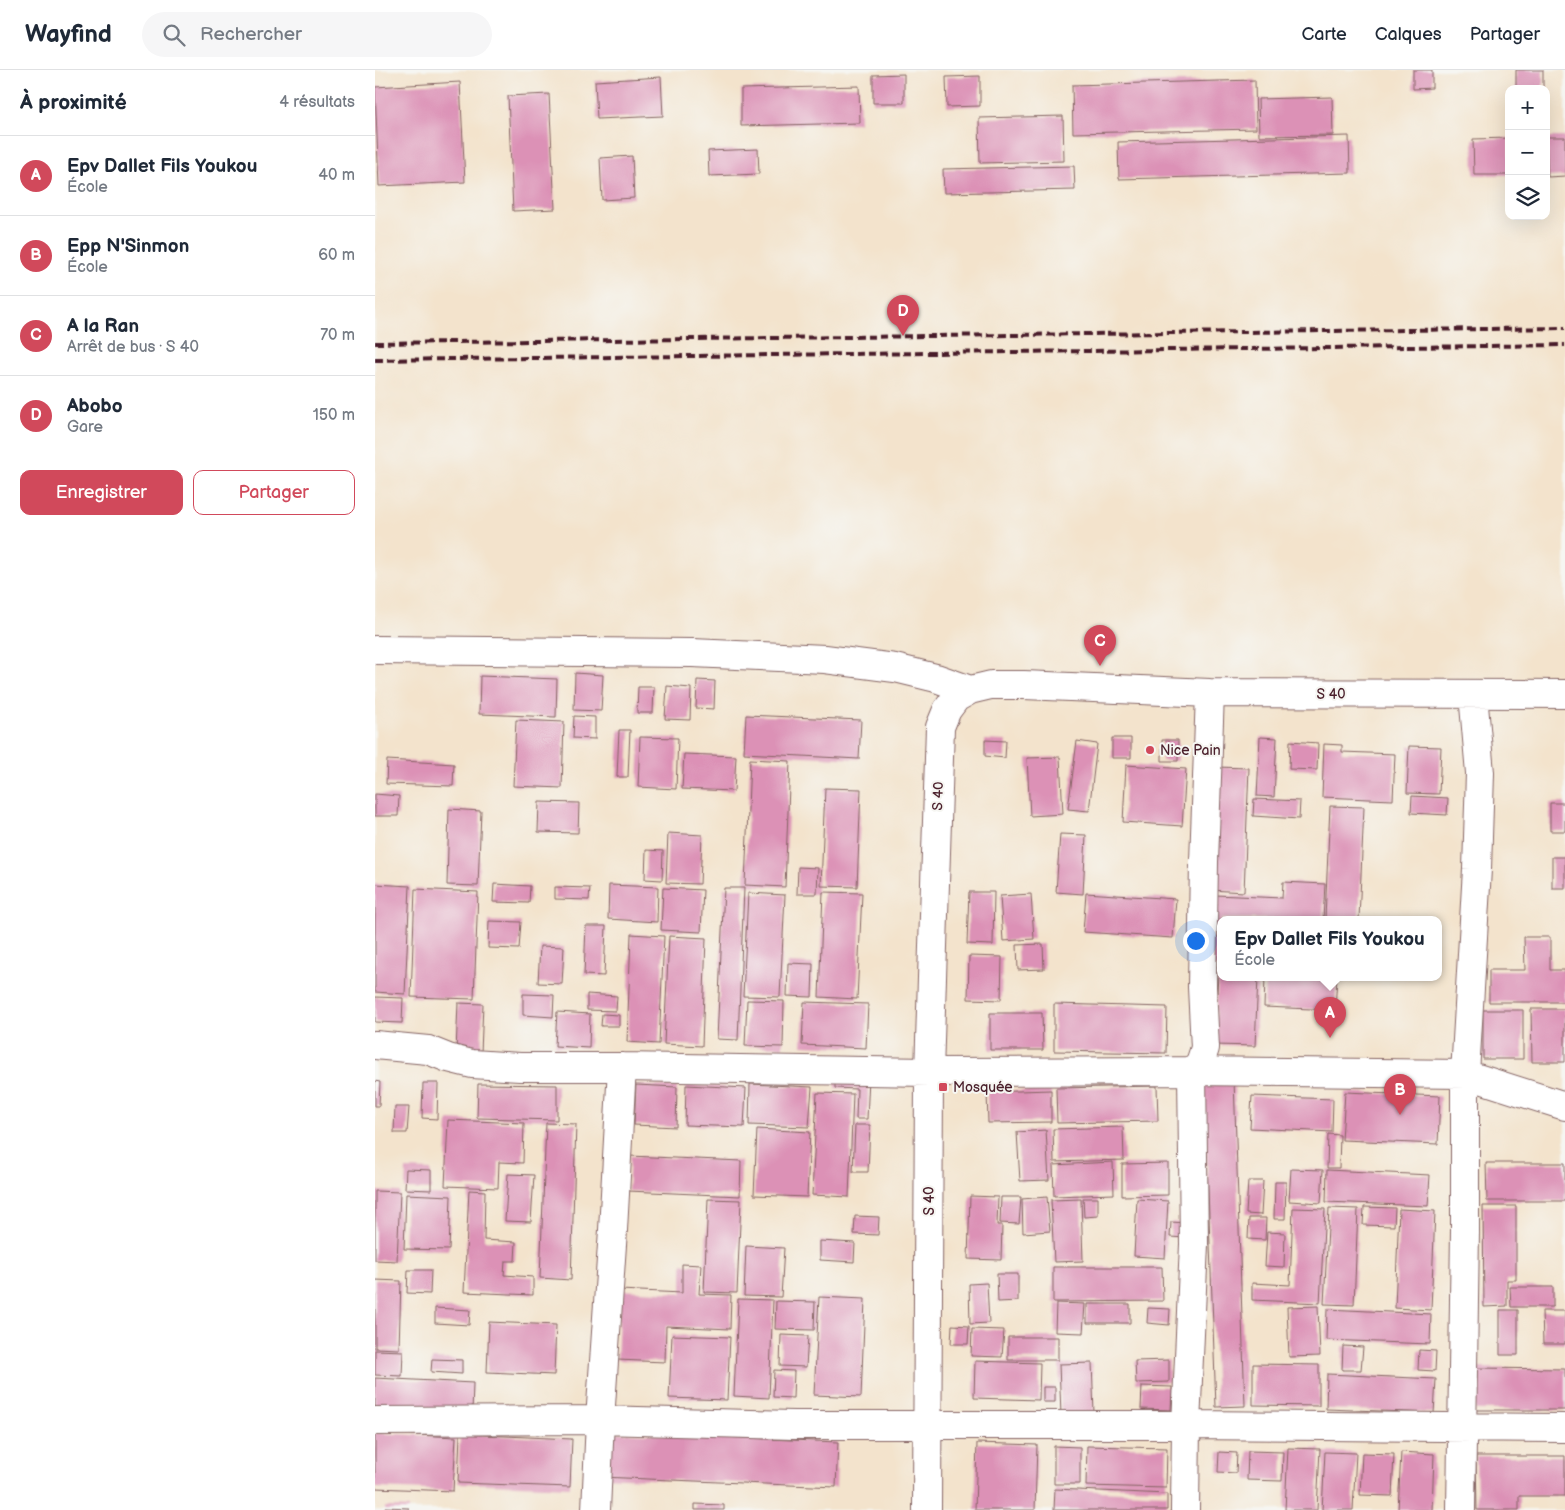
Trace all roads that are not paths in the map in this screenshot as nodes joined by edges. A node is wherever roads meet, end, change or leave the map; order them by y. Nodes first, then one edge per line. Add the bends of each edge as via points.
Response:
1 (375, 650) edge
2 (970, 690) junction
3 (1210, 693) junction
4 (1473, 694) junction
5 (1565, 694) edge
6 (375, 1045) edge
7 (622, 1067) junction
8 (1192, 1071) junction
9 (929, 1072) junction
10 (1465, 1074) junction
11 (1565, 1106) edge
12 (600, 1420) junction
13 (375, 1421) edge
14 (929, 1425) junction
15 (1186, 1425) junction
16 (1462, 1428) junction
17 (1565, 1428) edge
18 (596, 1510) edge
19 (927, 1510) edge
20 (1185, 1510) edge
21 (1461, 1510) edge

1 - 2 street via 692,653 825,659 895,668
2 - 3 street, S 40 via 1023,685
2 - 9 street, S 40 via 956,698 940,727
3 - 4 street, S 40
3 - 8 street via 1202,987 1205,1048 1200,1063
4 - 5 street, S 40
4 - 10 street via 1480,773
6 - 7 street via 428,1050 472,1064
7 - 9 street
7 - 12 street
8 - 9 street
8 - 10 street
8 - 15 street via 1194,1244
9 - 14 street, S 40
10 - 11 street
10 - 16 street
12 - 13 street
12 - 14 street
12 - 18 street
14 - 15 street
14 - 19 street, S 40
15 - 16 street
15 - 20 street
16 - 17 street
16 - 21 street

